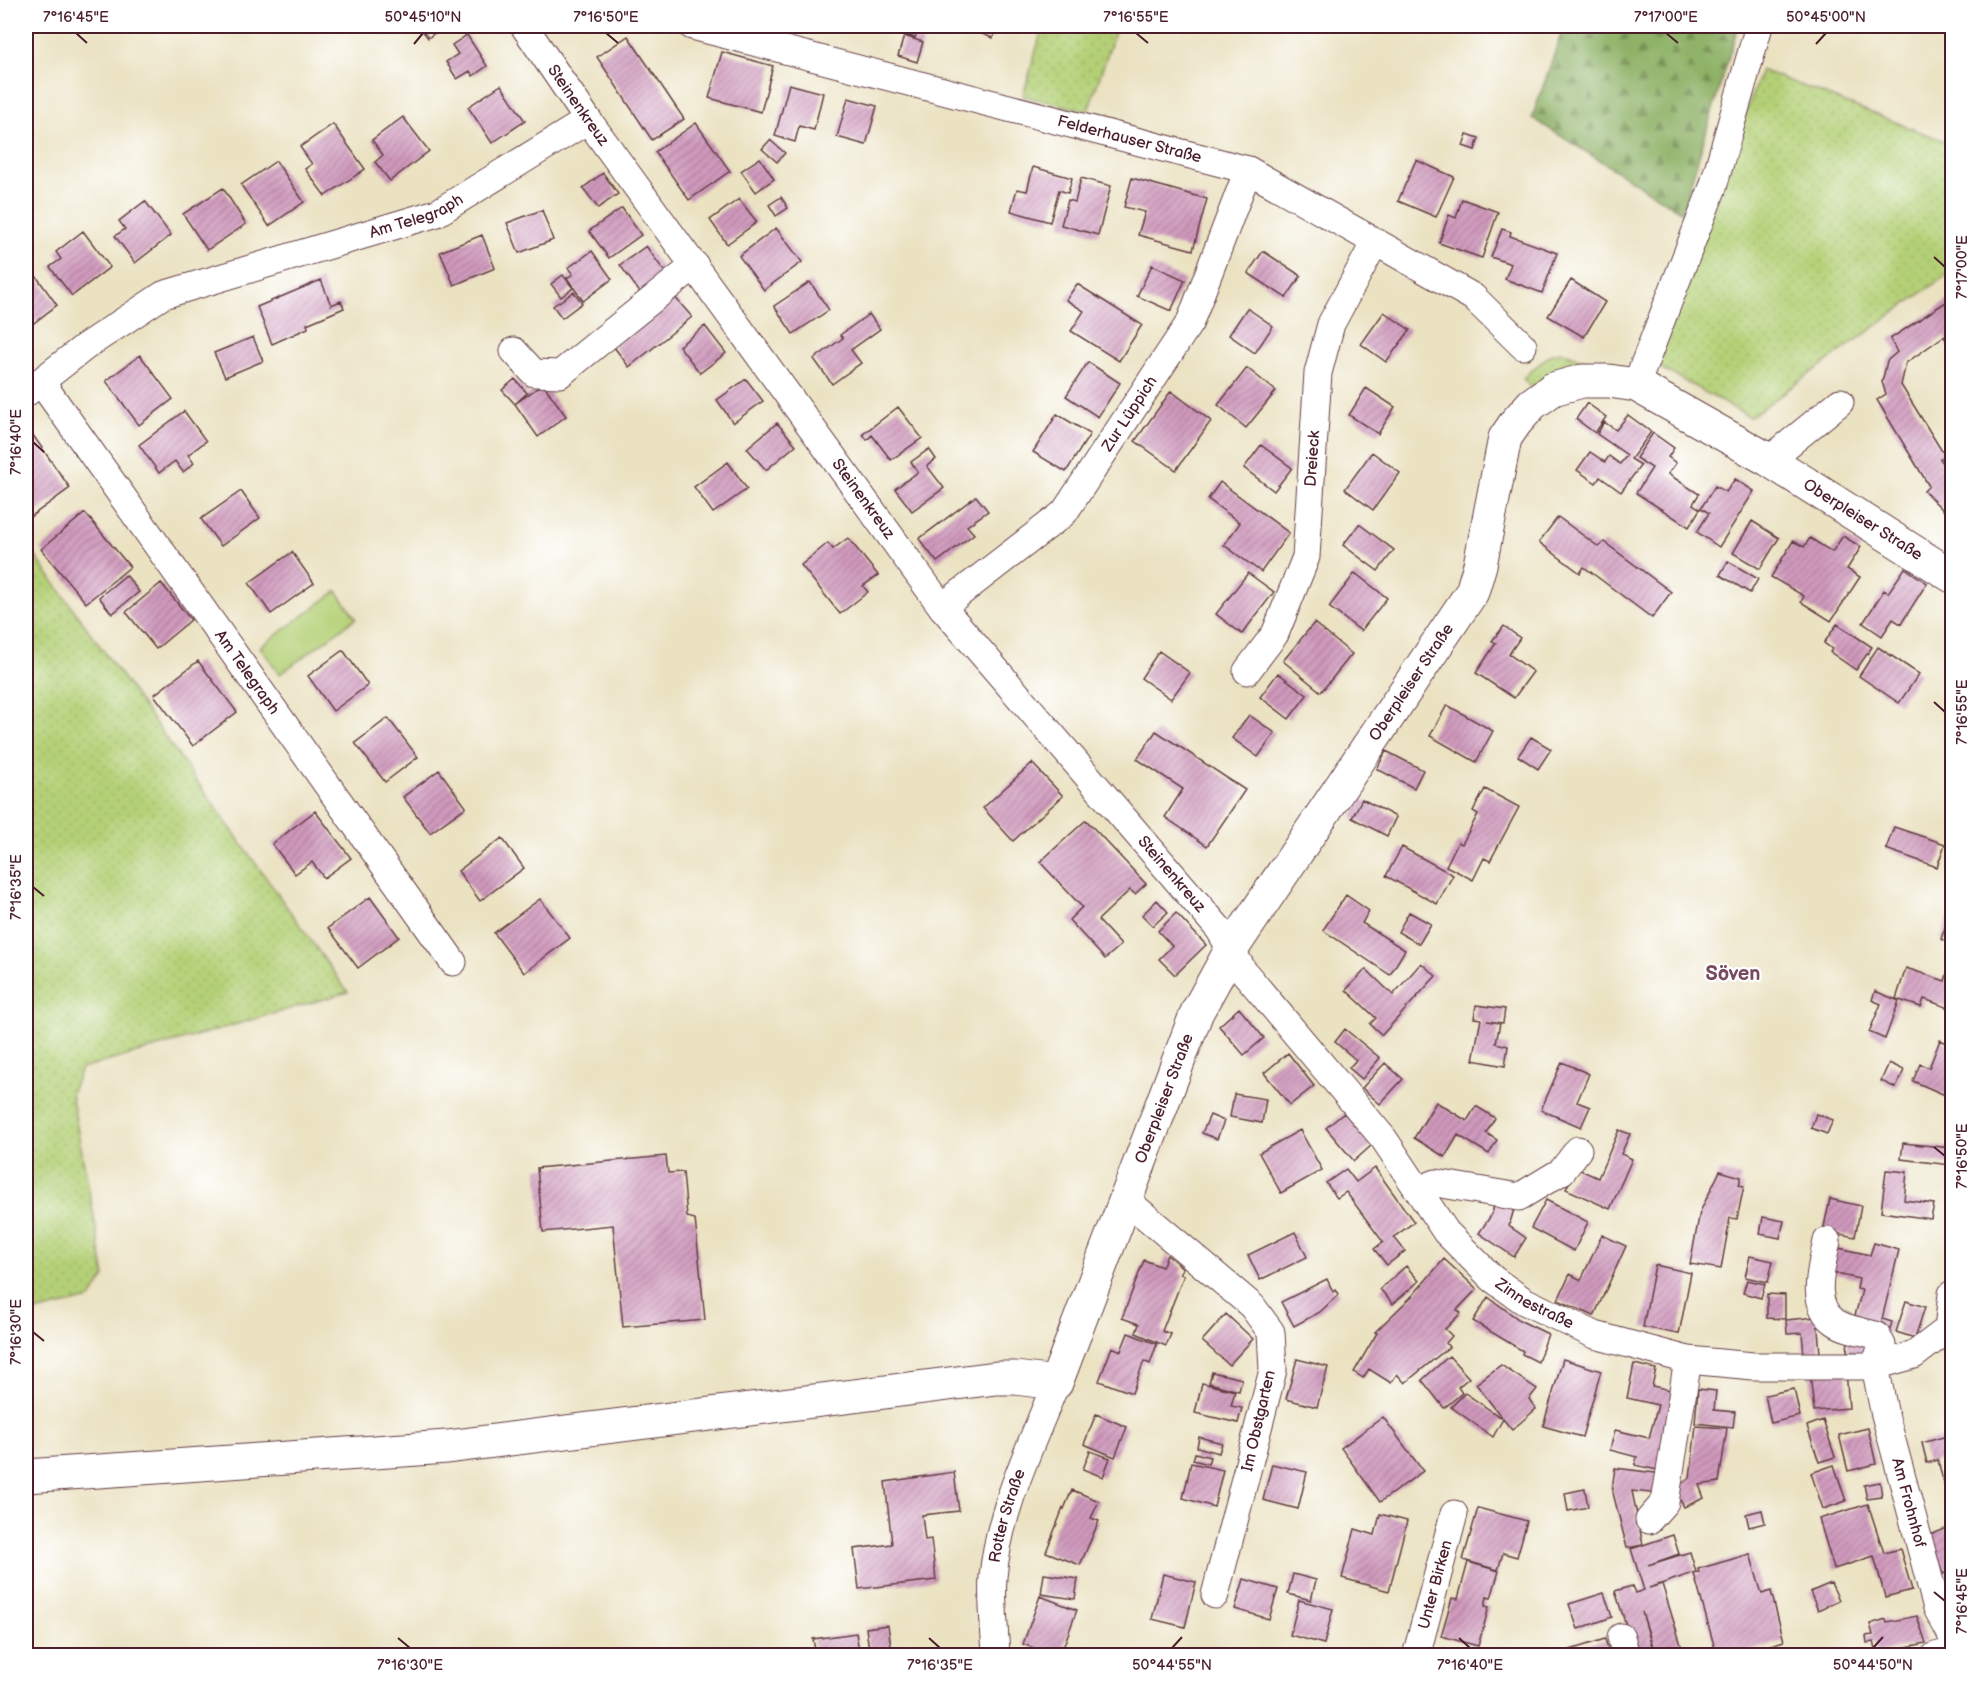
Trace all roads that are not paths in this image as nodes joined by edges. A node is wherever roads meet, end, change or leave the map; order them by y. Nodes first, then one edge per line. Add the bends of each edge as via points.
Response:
1 (524, 26) edge
2 (692, 26) edge
3 (1759, 26) edge
4 (588, 120) junction
5 (1248, 170) junction
6 (1375, 242) junction
7 (695, 265) junction
8 (1523, 346) dead end
9 (514, 351) dead end
10 (1636, 385) junction
11 (33, 387) edge
12 (1840, 402) dead end
13 (1769, 460) junction
14 (1953, 576) edge
15 (942, 607) junction
16 (1247, 671) dead end
17 (1231, 950) junction
18 (453, 962) dead end
19 (1578, 1150) dead end
20 (1419, 1190) junction
21 (1123, 1204) junction
22 (1827, 1241) dead end
23 (1953, 1294) edge
24 (1950, 1330) edge
25 (1688, 1360) junction
26 (1875, 1366) junction
27 (1056, 1383) junction
28 (26, 1476) edge
29 (1454, 1514) dead end
30 (1649, 1520) dead end
31 (1215, 1594) dead end
32 (1953, 1636) edge
33 (1953, 1652) edge
34 (996, 1656) edge
35 (1416, 1656) edge
36 (1935, 1656) edge

1 - 4 street, Steinenkreuz
2 - 5 street, Felderhauser Straße
3 - 10 street via 1713,187
4 - 7 street, Steinenkreuz
4 - 11 street, Am Telegraph via 437,213 163,295
5 - 6 street, Felderhauser Straße
5 - 15 street, Zur Lüppich via 1190,322 1064,513
6 - 8 street, Felderhauser Straße via 1473,297
6 - 16 street, Dreieck via 1331,324 1318,373 1306,557 1275,634
7 - 9 street via 560,374 534,373
7 - 15 street, Steinenkreuz
10 - 13 main road, Oberpleiser Straße
10 - 17 main road, Oberpleiser Straße via 1582,381 1553,388 1516,422 1506,438 1472,592
11 - 18 street, Am Telegraph
12 - 13 street
13 - 14 main road, Oberpleiser Straße
15 - 17 street, Steinenkreuz via 1219,929
17 - 20 street, Zinnestraße via 1244,972 1384,1139
17 - 21 main road, Oberpleiser Straße via 1197,1012
19 - 20 street via 1562,1171 1519,1197 1436,1183
20 - 25 street, Zinnestraße via 1446,1232 1493,1279 1524,1301 1595,1335
21 - 27 main road, Oberpleiser Straße
21 - 31 street, Im Obstgarten via 1138,1210 1252,1306 1271,1332 1273,1370
22 - 26 street via 1818,1295 1824,1311 1836,1323 1876,1335 1882,1345
23 - 24 street, Zinnestraße
24 - 26 street, Zinnestraße via 1914,1355
25 - 26 street, Zinnestraße via 1754,1366
25 - 30 street via 1665,1502
26 - 32 street, Am Frohnhof via 1937,1608
27 - 28 main road via 996,1378 447,1447
27 - 34 street, Rotter Straße via 1007,1505 998,1542 993,1578
29 - 35 street, Unter Birken
33 - 36 street

